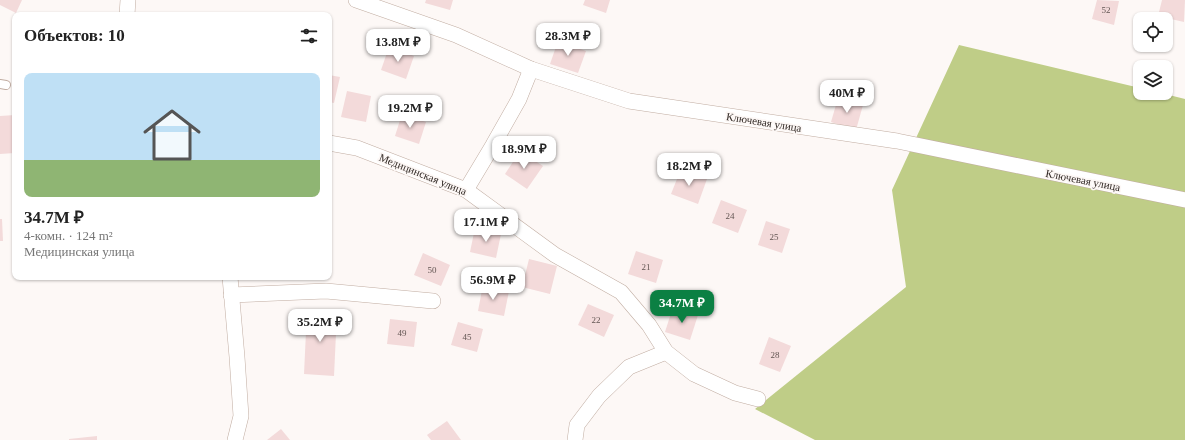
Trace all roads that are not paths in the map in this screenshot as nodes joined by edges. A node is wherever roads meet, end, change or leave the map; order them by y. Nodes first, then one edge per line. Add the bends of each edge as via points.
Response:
1 (128, 0) edge
2 (356, 0) edge
3 (127, 12) edge
4 (531, 69) junction
5 (332, 144) edge
6 (466, 190) junction
7 (1185, 200) edge
8 (230, 280) edge
9 (231, 295) junction
10 (432, 302) dead end
11 (666, 352) junction
12 (758, 399) dead end
13 (235, 440) edge
14 (574, 440) edge

1 - 3 street
2 - 4 street, Ключевая улица via 456,35
4 - 6 street via 519,99
4 - 7 street, Ключевая улица via 629,101 897,141
5 - 6 street, Медицинская улица via 357,148
6 - 11 street, Медицинская улица via 555,255 621,292 649,324
8 - 9 street
9 - 10 street via 326,291
9 - 13 street via 241,416
11 - 12 street, Медицинская улица via 694,374 735,393
11 - 14 street via 629,367 599,396 577,425

